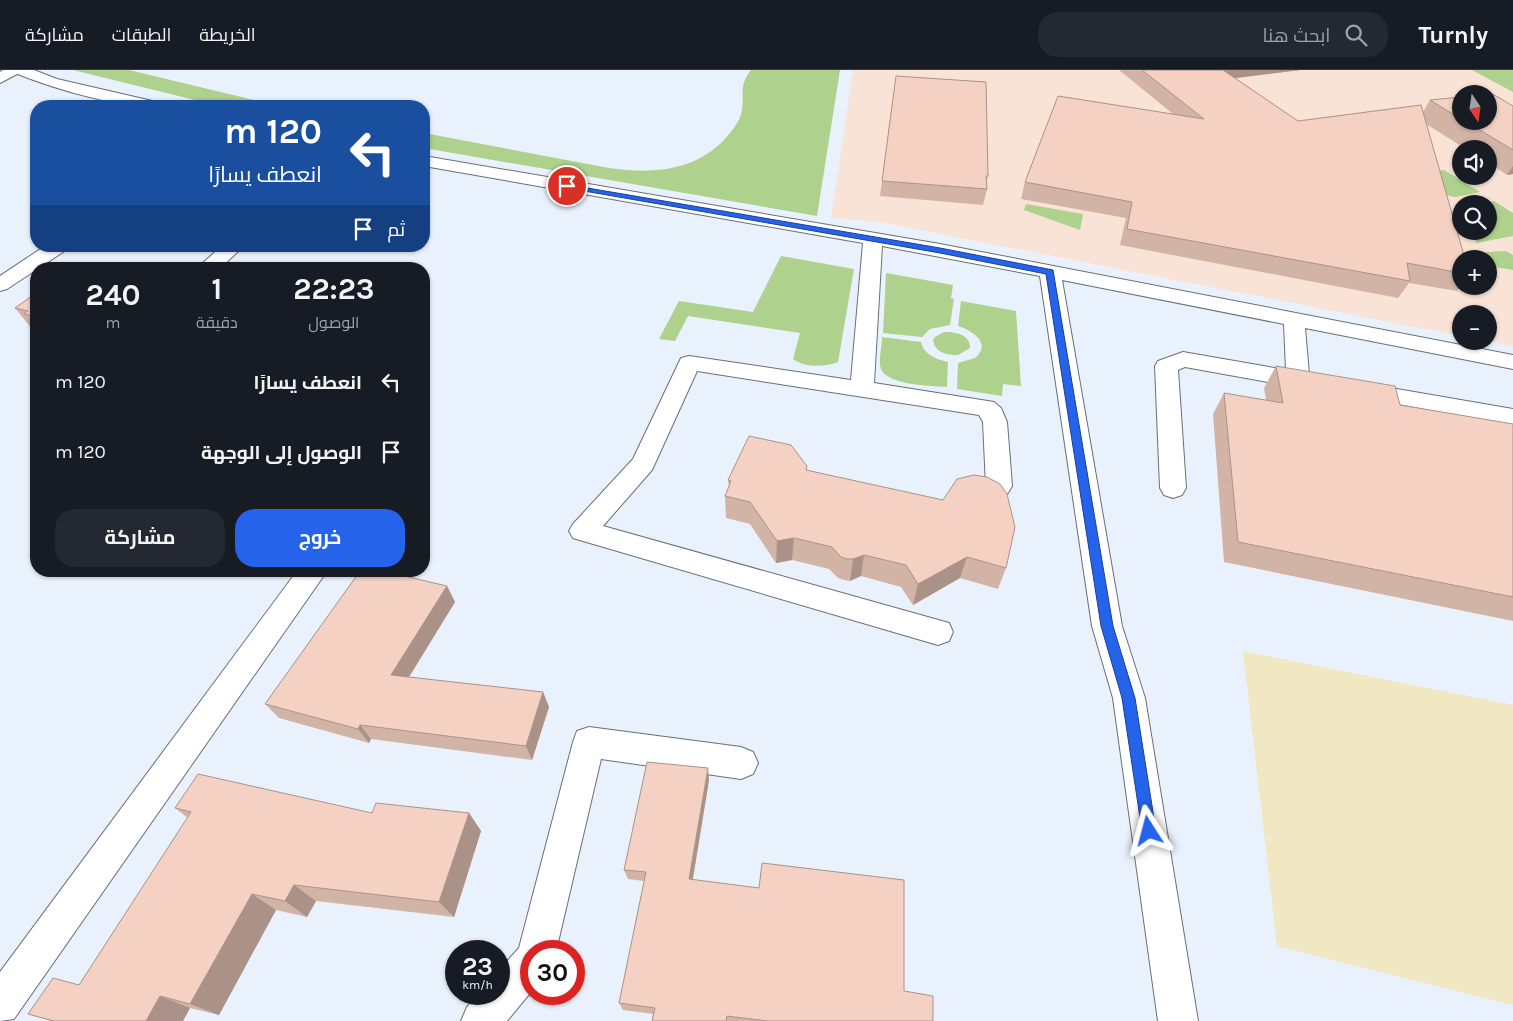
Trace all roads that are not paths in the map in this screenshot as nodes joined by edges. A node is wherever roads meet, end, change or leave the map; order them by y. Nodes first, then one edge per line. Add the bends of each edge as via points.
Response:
1 (14, 70) edge
2 (20, 70) edge
3 (0, 80) edge
4 (52, 82) junction
5 (129, 100) edge
6 (430, 162) edge
7 (873, 239) junction
8 (50, 252) edge
9 (227, 252) edge
10 (35, 262) edge
11 (215, 262) edge
12 (30, 265) edge
13 (1050, 272) junction
14 (7, 280) edge
15 (30, 280) edge
16 (1294, 319) junction
17 (1513, 362) edge
18 (1298, 379) junction
19 (862, 390) junction
20 (1513, 417) edge
21 (999, 486) edge
22 (1173, 488) dead end
23 (309, 577) edge
24 (938, 632) dead end
25 (741, 763) dead end
26 (541, 940) edge
27 (520, 975) edge
28 (0, 1005) edge
29 (481, 1021) edge
30 (1178, 1021) edge

1 - 3 street
2 - 4 street
3 - 4 street
4 - 5 street
6 - 7 street
7 - 13 street
7 - 19 street
8 - 10 street
9 - 11 street
12 - 14 street
13 - 16 street
13 - 30 street via 1107,626 1129,698
14 - 15 street
16 - 17 street
16 - 18 street
18 - 20 street
18 - 22 street via 1183,359 1166,366
19 - 21 street via 986,408 994,414
19 - 24 street via 689,364 643,464 583,531
23 - 28 street
25 - 26 street via 589,742
27 - 29 street

